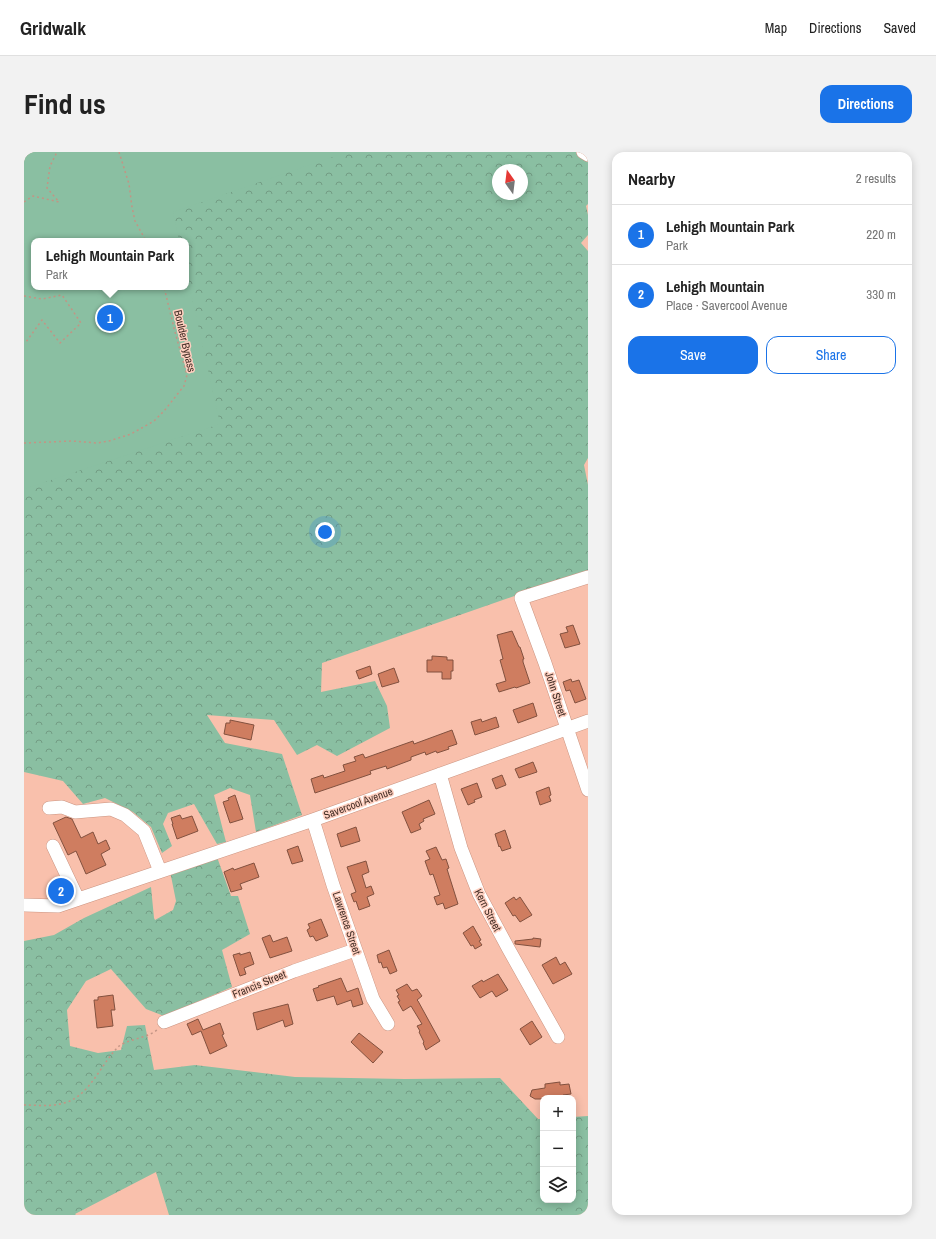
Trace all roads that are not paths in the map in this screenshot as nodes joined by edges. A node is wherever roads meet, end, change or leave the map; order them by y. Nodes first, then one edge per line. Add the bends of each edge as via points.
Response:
1 (583, 152) edge
2 (588, 155) edge
3 (588, 577) edge
4 (588, 721) edge
5 (567, 728) junction
6 (440, 774) junction
7 (588, 790) edge
8 (49, 808) dead end
9 (313, 820) junction
10 (53, 846) dead end
11 (160, 871) junction
12 (78, 899) junction
13 (24, 905) edge
14 (356, 950) junction
15 (164, 1022) road end
16 (388, 1024) dead end
17 (558, 1036) dead end

1 - 2 street
3 - 5 street, John Street via 521,598
4 - 5 street, Savercool Avenue
5 - 6 street, Savercool Avenue
5 - 7 street, John Street
6 - 9 street, Savercool Avenue
6 - 17 street, Kern Street via 461,848 479,894
8 - 11 street via 62,807 75,812 111,809 125,815 144,831
9 - 11 street, Savercool Avenue
9 - 14 street, Lawrence Street
10 - 12 street
11 - 12 street, Savercool Avenue
12 - 13 street, Savercool Avenue via 58,906
14 - 15 street, Francis Street via 294,971
14 - 16 street, Lawrence Street via 373,999

